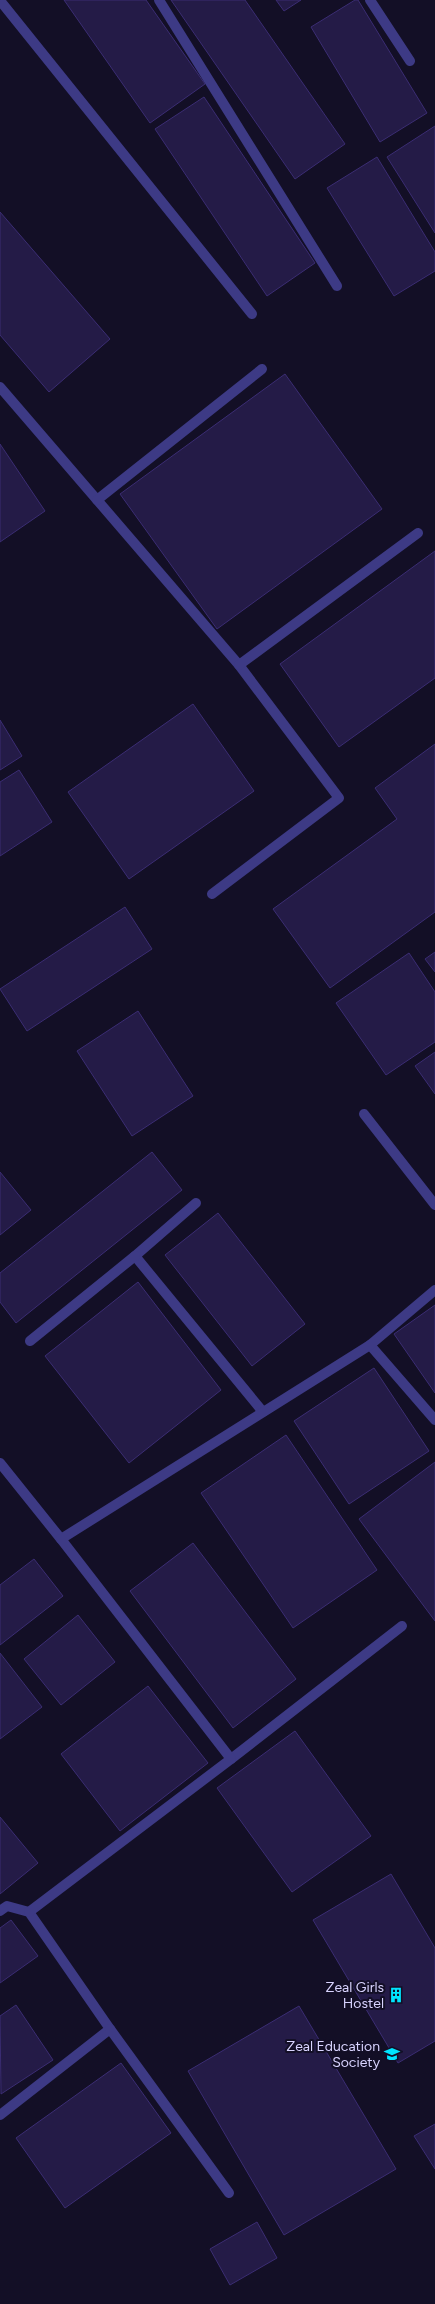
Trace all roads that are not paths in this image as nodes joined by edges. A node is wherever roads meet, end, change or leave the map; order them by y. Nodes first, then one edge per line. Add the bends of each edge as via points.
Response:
1 (159, 0) edge
2 (370, 0) edge
3 (2, 2) edge
4 (410, 61) dead end
5 (337, 286) dead end
6 (252, 314) dead end
7 (262, 369) dead end
8 (0, 387) edge
9 (97, 500) junction
10 (418, 533) dead end
11 (239, 665) junction
12 (212, 894) dead end
13 (364, 1114) dead end
14 (196, 1203) dead end
15 (435, 1205) edge
16 (135, 1256) junction
17 (435, 1290) edge
18 (30, 1341) dead end
19 (370, 1345) junction
20 (263, 1412) junction
21 (435, 1420) edge
22 (0, 1463) edge
23 (61, 1539) junction
24 (402, 1626) dead end
25 (231, 1759) junction
26 (0, 1911) edge
27 (28, 1912) junction
28 (110, 2029) junction
29 (0, 2115) edge
30 (229, 2193) dead end

1 - 5 street
2 - 4 street
3 - 6 street
7 - 9 street
8 - 9 street
9 - 11 street
10 - 11 street
11 - 12 street via 339,798
13 - 15 street
14 - 16 street
16 - 18 street
16 - 20 street
17 - 19 street
19 - 20 street
19 - 21 street
20 - 23 street
22 - 23 street
23 - 25 street
24 - 25 street
25 - 27 street
26 - 27 street via 7,1906
27 - 28 street
28 - 29 street
28 - 30 street

